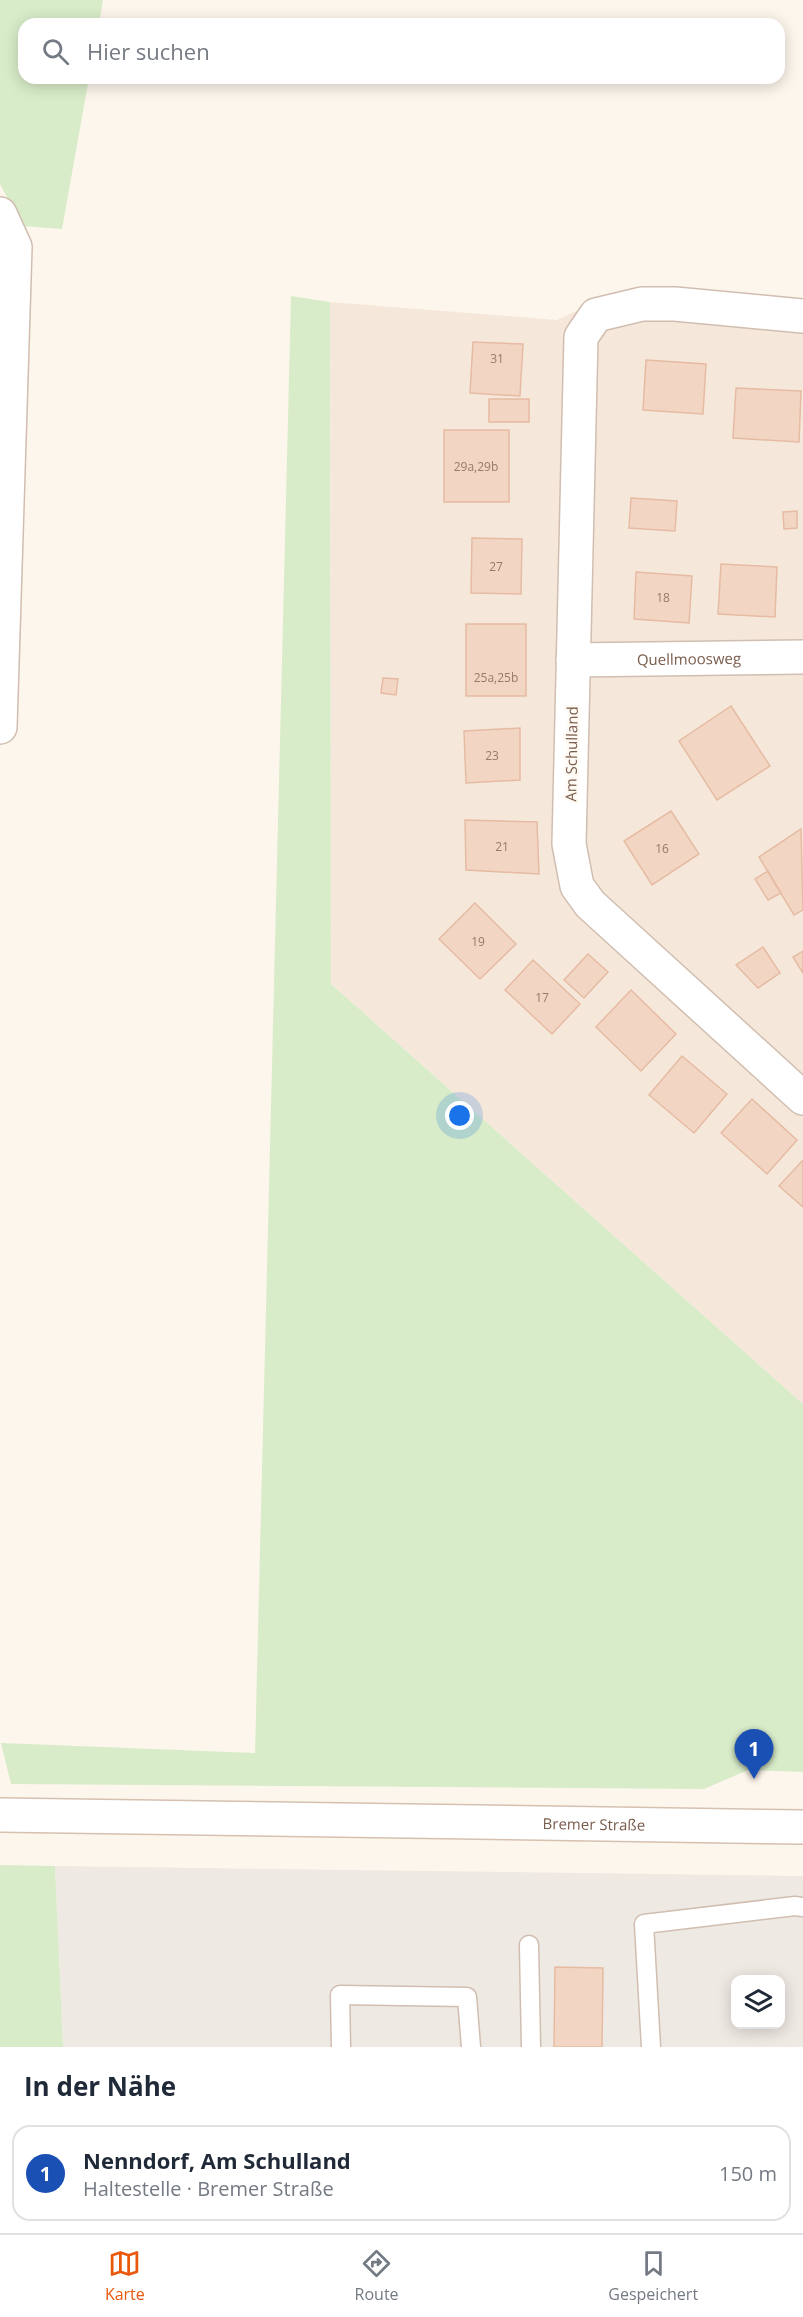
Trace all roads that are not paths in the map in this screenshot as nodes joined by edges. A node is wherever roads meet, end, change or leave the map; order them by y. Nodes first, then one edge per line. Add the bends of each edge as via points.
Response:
1 (0, 214) edge
2 (803, 316) edge
3 (803, 657) edge
4 (573, 660) junction
5 (0, 727) edge
6 (803, 1098) edge
7 (0, 1815) edge
8 (803, 1827) edge
9 (803, 1907) edge
10 (529, 1945) dead end
11 (341, 2047) edge
12 (471, 2047) edge
13 (531, 2047) edge
14 (651, 2047) edge

1 - 5 street via 15,247
2 - 4 street, Am Schulland via 642,304 596,315 581,337
3 - 4 street, Quellmoosweg
4 - 6 street, Am Schulland via 569,844 577,886 608,922
7 - 8 street, Bremer Straße
9 - 14 lane via 644,1924
10 - 13 lane
11 - 12 lane via 340,1995 467,1997

